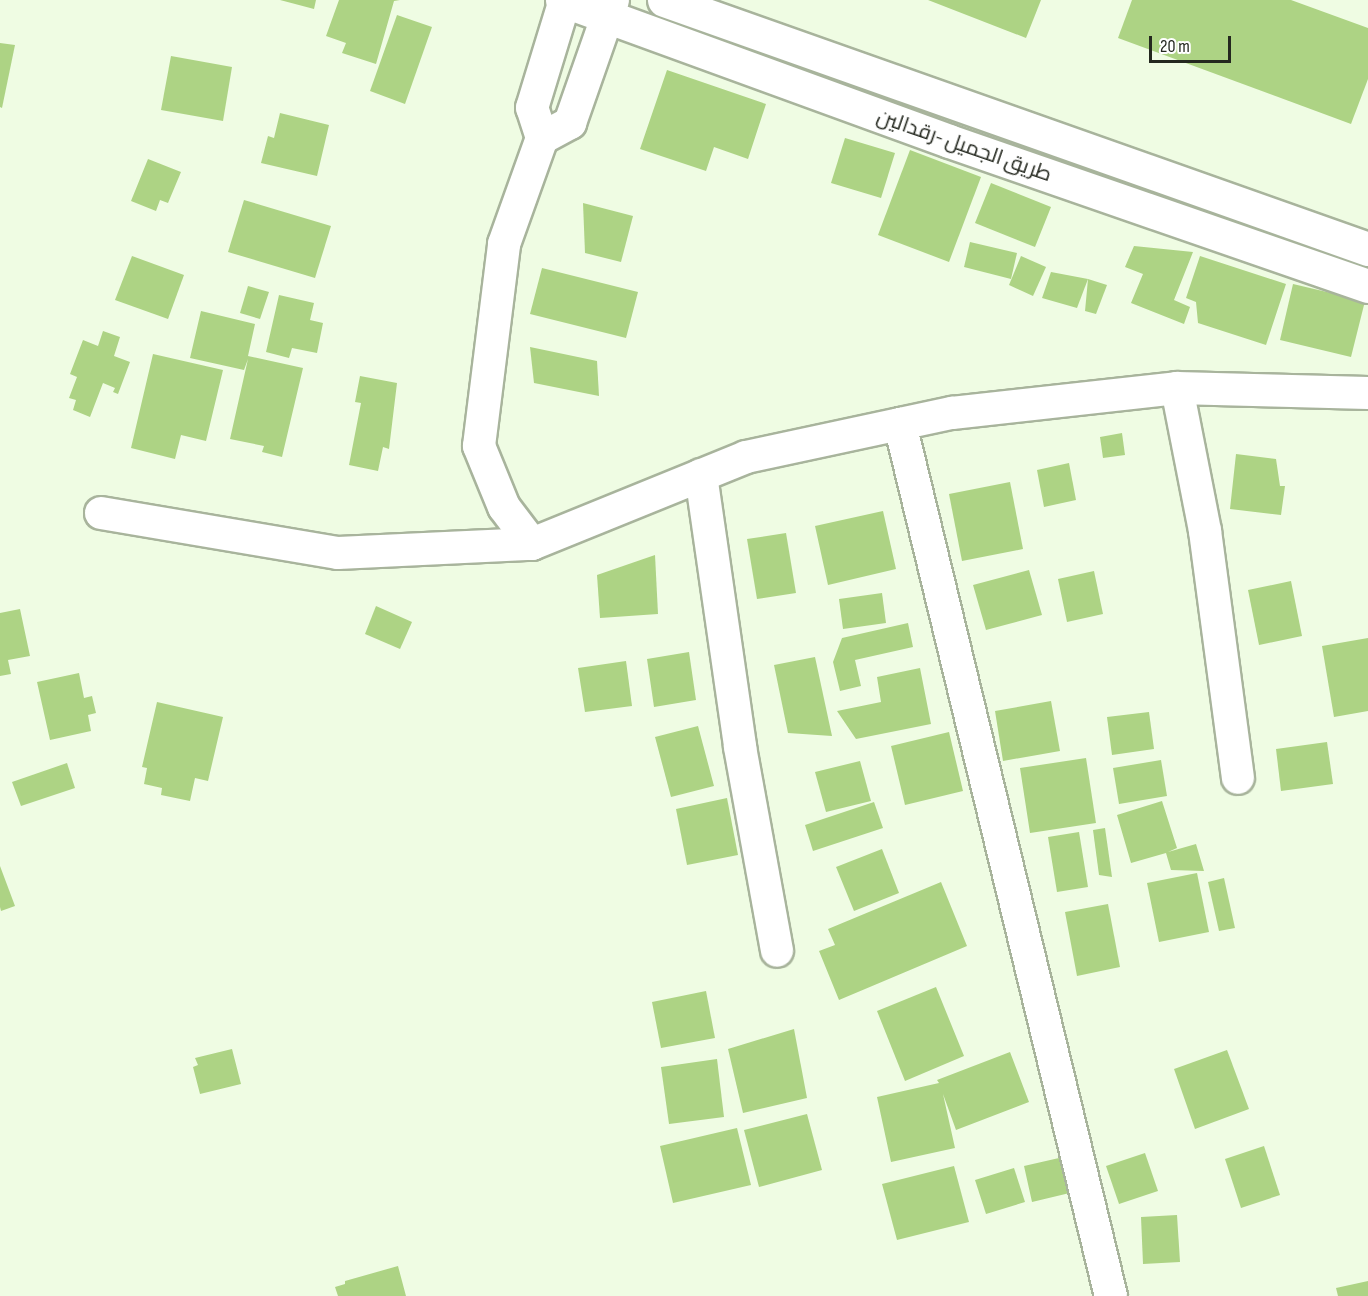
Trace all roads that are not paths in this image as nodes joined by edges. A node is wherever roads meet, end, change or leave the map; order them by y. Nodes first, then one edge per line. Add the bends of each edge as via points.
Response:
1 (564, 0) edge
2 (664, 0) edge
3 (609, 9) edge
4 (542, 138) junction
5 (1368, 249) edge
6 (1368, 286) edge
7 (1177, 388) junction
8 (1368, 393) edge
9 (900, 424) junction
10 (701, 475) junction
11 (101, 513) dead end
12 (532, 544) junction
13 (1238, 778) dead end
14 (777, 951) dead end
15 (1111, 1296) edge

1 - 3 main road, طريق الجميل -رقدالين
1 - 4 street via 532,108
2 - 5 main road, طريق الجميل -رقدالين
3 - 4 street via 570,123
3 - 6 main road, طريق الجميل -رقدالين
4 - 12 street via 504,244 479,446 504,507
7 - 8 street
7 - 9 street via 952,413
7 - 13 street via 1205,531
9 - 10 street via 746,457
9 - 15 street
10 - 12 street
10 - 14 street via 740,747
11 - 12 street via 338,553

